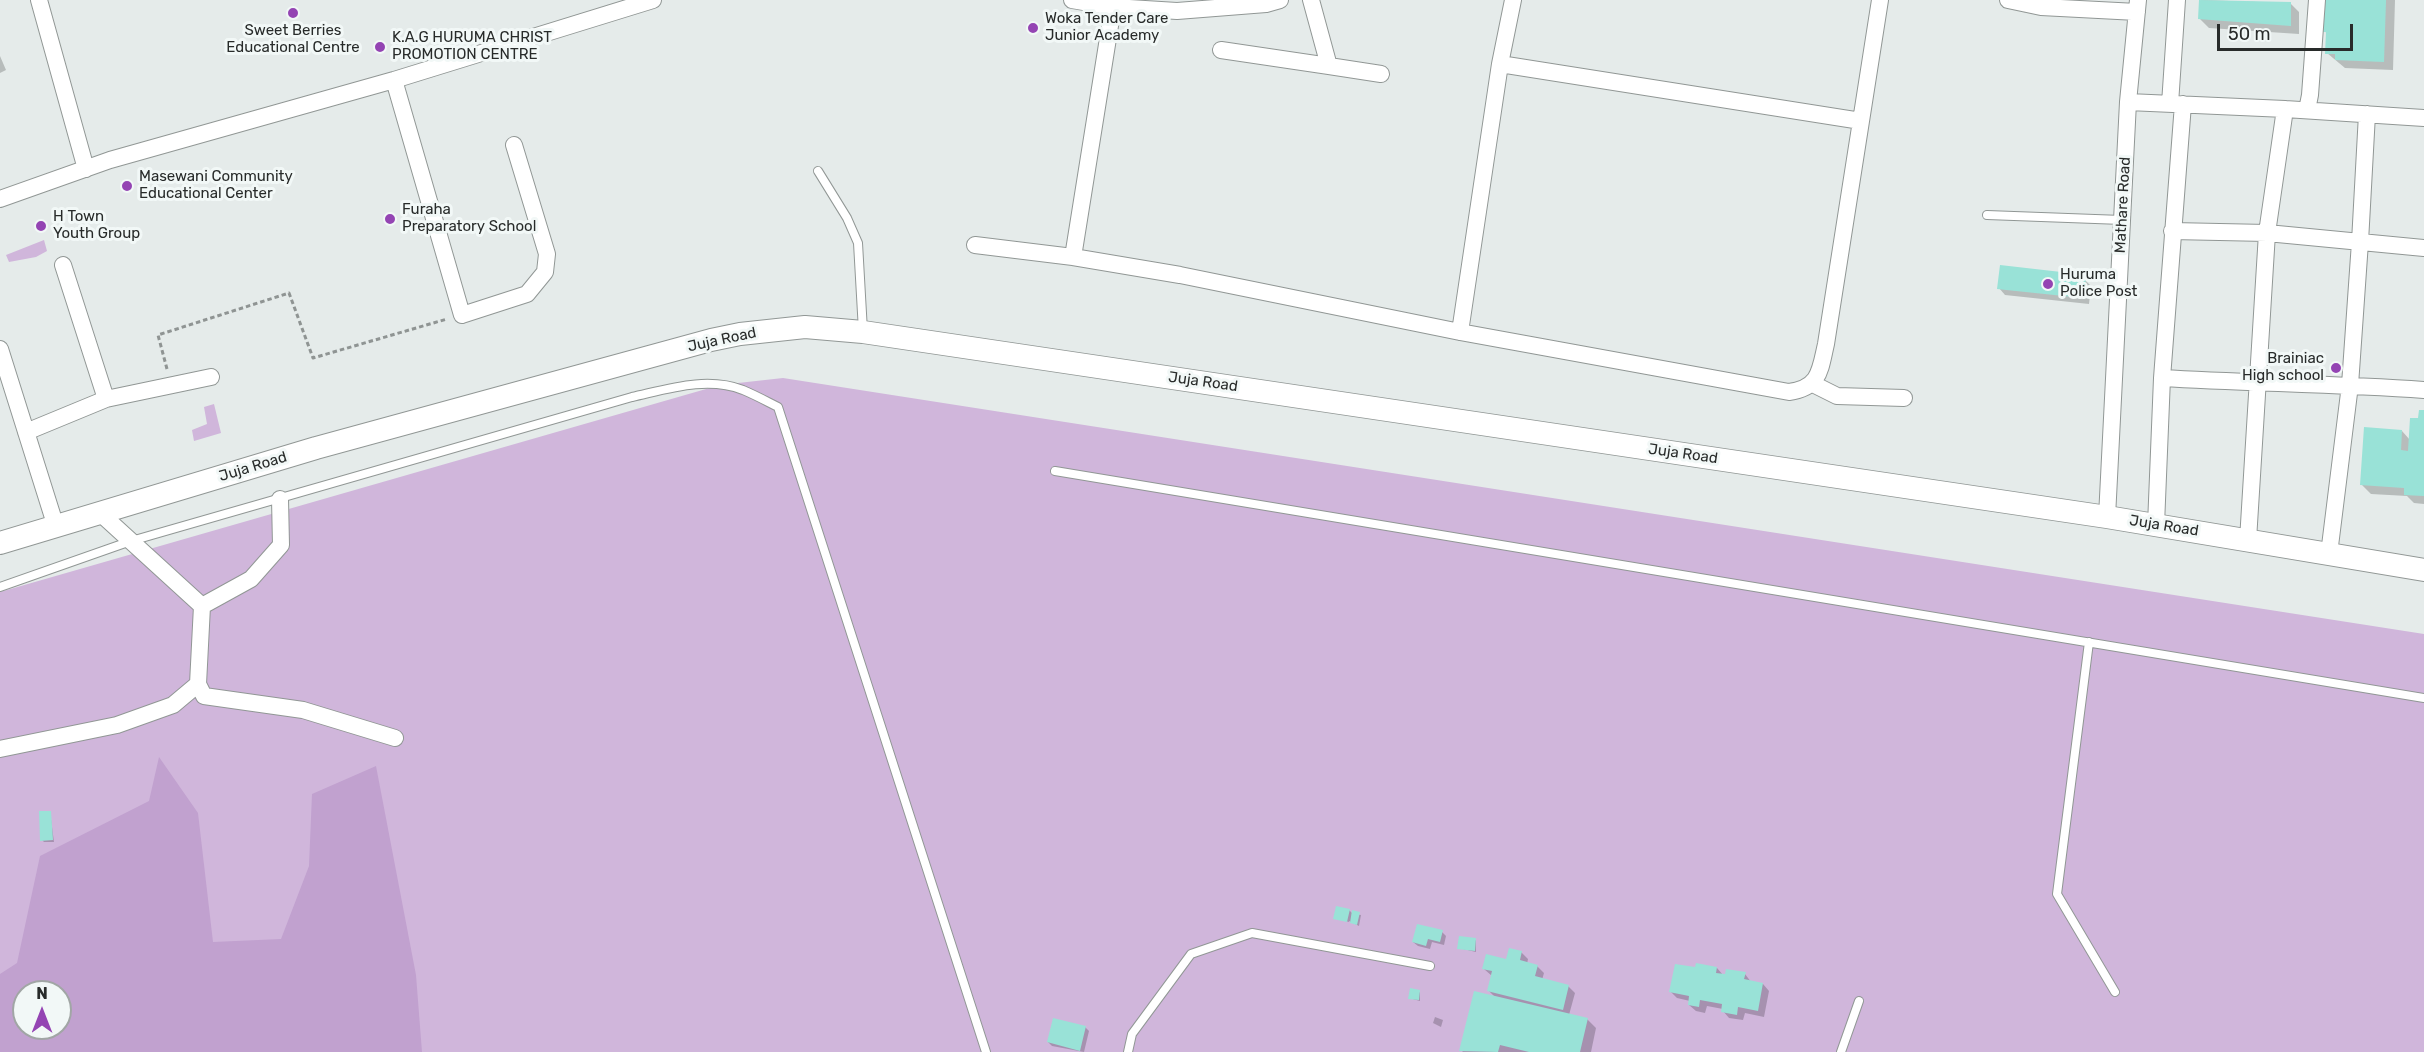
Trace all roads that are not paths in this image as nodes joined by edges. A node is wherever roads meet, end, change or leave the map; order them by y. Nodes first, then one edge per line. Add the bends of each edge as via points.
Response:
1 (39, 0) edge
2 (653, 0) edge
3 (1072, 0) edge
4 (1280, 0) edge
5 (1311, 0) edge
6 (1513, 0) edge
7 (1880, 0) edge
8 (2008, 0) edge
9 (2177, 0) edge
10 (2317, 0) edge
11 (631, 3) edge
12 (2137, 6) edge
13 (1113, 7) junction
14 (1221, 50) dead end
15 (1500, 64) junction
16 (1329, 66) junction
17 (1381, 74) dead end
18 (394, 80) junction
19 (2128, 102) junction
20 (2176, 104) junction
21 (2284, 109) junction
22 (2307, 110) junction
23 (2367, 114) junction
24 (2424, 118) edge
25 (1861, 121) junction
26 (514, 145) dead end
27 (86, 169) junction
28 (818, 171) dead end
29 (0, 199) edge
30 (1987, 215) dead end
31 (2122, 220) junction
32 (2172, 231) junction
33 (2267, 233) junction
34 (2361, 242) junction
35 (975, 245) dead end
36 (2424, 248) edge
37 (1073, 256) junction
38 (63, 265) dead end
39 (863, 332) junction
40 (1460, 332) junction
41 (0, 349) edge
42 (211, 376) dead end
43 (2162, 378) junction
44 (1813, 384) junction
45 (2259, 384) junction
46 (2349, 385) junction
47 (2424, 390) edge
48 (1904, 398) dead end
49 (106, 399) junction
50 (26, 432) junction
51 (1055, 471) dead end
52 (280, 499) junction
53 (99, 512) junction
54 (2107, 517) junction
55 (2156, 525) junction
56 (56, 527) junction
57 (2248, 540) junction
58 (131, 542) junction
59 (0, 543) edge
60 (2329, 554) junction
61 (2424, 570) edge
62 (0, 587) edge
63 (202, 606) junction
64 (2089, 642) junction
65 (198, 684) junction
66 (2424, 698) edge
67 (395, 738) dead end
68 (0, 749) edge
69 (1430, 966) dead end
70 (2115, 992) dead end
71 (1859, 1001) dead end
72 (986, 1052) edge
73 (1128, 1052) edge
74 (1841, 1052) edge

1 - 27 street
2 - 11 street
3 - 13 street
4 - 13 street via 1177,11
5 - 16 street
6 - 15 street
7 - 25 street
8 - 12 street via 2041,7
9 - 20 street
10 - 22 street
11 - 18 street
12 - 19 street, Mathare Road
13 - 37 street
14 - 16 street
15 - 25 street
15 - 40 street
16 - 17 street
18 - 26 street via 462,315 527,294 545,272 547,254
18 - 27 street
19 - 20 street
19 - 31 street, Mathare Road
20 - 21 street
20 - 32 street
21 - 22 street
21 - 33 street
22 - 23 street
23 - 24 street
23 - 34 street
25 - 44 street via 1827,344
27 - 29 street
28 - 39 lane via 858,243
30 - 31 lane
31 - 54 street, Mathare Road
32 - 33 street
32 - 43 street
33 - 34 street
33 - 45 street
34 - 36 street
34 - 46 street
35 - 37 street
37 - 40 street
38 - 49 street
39 - 53 main road, Juja Road via 805,327 711,340
39 - 54 main road, Juja Road
40 - 44 street via 1789,392
41 - 50 street
42 - 49 street
43 - 45 street
43 - 55 street
44 - 48 street via 1837,396
45 - 46 street
45 - 57 street
46 - 47 street
46 - 60 street
49 - 50 street
50 - 56 street
51 - 64 lane
52 - 58 lane
52 - 63 street via 281,545 251,579
52 - 72 lane via 688,384 742,389 778,407
53 - 56 main road, Juja Road
53 - 58 street
54 - 55 main road, Juja Road
55 - 57 main road, Juja Road
56 - 59 main road, Juja Road
57 - 60 main road, Juja Road
58 - 62 lane
58 - 63 street
60 - 61 main road, Juja Road
63 - 65 street
64 - 66 lane
64 - 70 lane via 2057,894
65 - 67 street via 204,696 303,710
65 - 68 street via 173,705 117,725
69 - 73 lane via 1252,933 1191,954 1132,1034
71 - 74 lane

